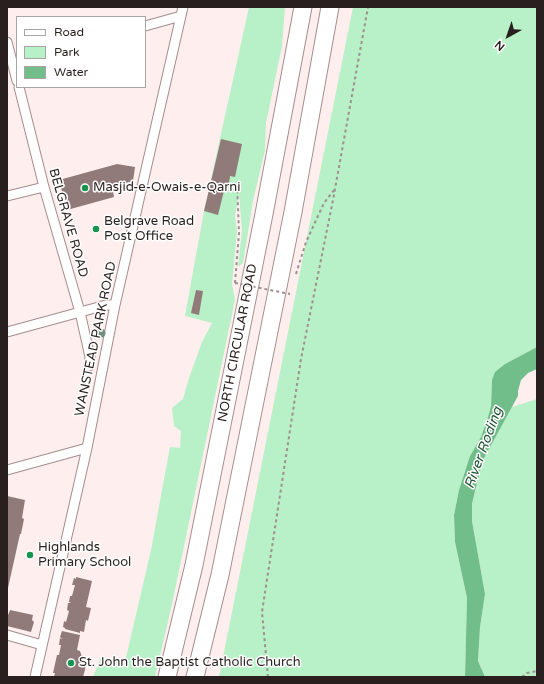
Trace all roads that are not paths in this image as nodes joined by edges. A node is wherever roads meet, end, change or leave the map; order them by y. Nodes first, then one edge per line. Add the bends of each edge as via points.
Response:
1 (303, 7) edge
2 (330, 7) edge
3 (182, 12) edge
4 (146, 26) edge
5 (7, 42) edge
6 (12, 61) edge
7 (16, 77) edge
8 (18, 88) edge
9 (44, 186) junction
10 (7, 196) edge
11 (115, 305) junction
12 (80, 312) junction
13 (7, 332) edge
14 (89, 366) dead end
15 (87, 448) junction
16 (7, 470) edge
17 (7, 635) edge
18 (42, 645) junction
19 (35, 677) edge
20 (167, 677) edge
21 (195, 677) edge

1 - 20 highway, NORTH CIRCULAR ROAD via 196,557
2 - 21 highway via 292,220 220,575
3 - 4 street
3 - 11 street, WANSTEAD PARK ROAD
5 - 6 street
6 - 7 street
8 - 9 street, BELGRAVE ROAD
9 - 10 street
9 - 12 street, BELGRAVE ROAD
11 - 12 street
11 - 15 street, WANSTEAD PARK ROAD
12 - 13 street
12 - 14 street, BELGRAVE ROAD via 90,357
15 - 16 street
15 - 18 street, WANSTEAD PARK ROAD
17 - 18 street
18 - 19 street, WANSTEAD PARK ROAD

